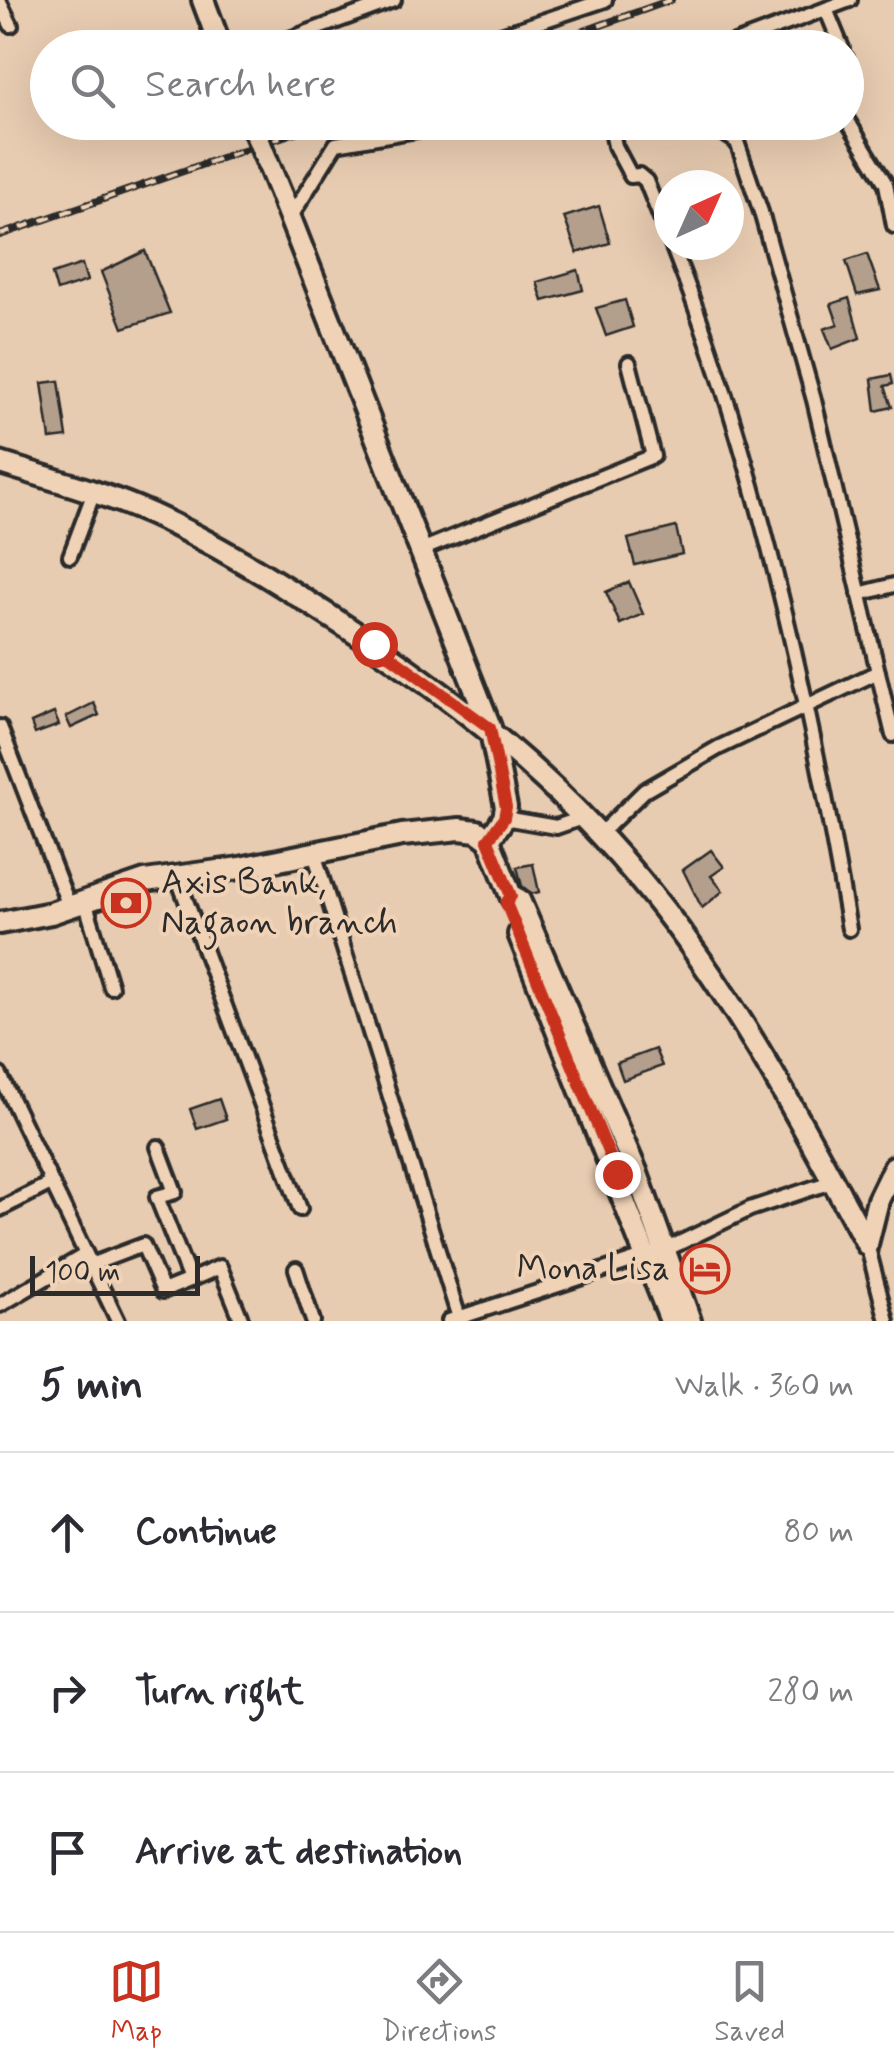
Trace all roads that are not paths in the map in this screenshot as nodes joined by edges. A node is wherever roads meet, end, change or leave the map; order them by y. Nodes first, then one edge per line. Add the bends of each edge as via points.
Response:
1 (204, 0) edge
2 (394, 0) edge
3 (605, 0) edge
4 (850, 0) edge
5 (0, 3) edge
6 (826, 8) junction
7 (11, 26) dead end
8 (215, 30) edge
9 (313, 30) edge
10 (516, 30) edge
11 (768, 30) edge
12 (835, 30) edge
13 (258, 140) edge
14 (359, 140) edge
15 (616, 140) edge
16 (734, 140) edge
17 (859, 140) edge
18 (654, 201) edge
19 (290, 218) junction
20 (894, 226) edge
21 (676, 260) edge
22 (629, 363) dead end
23 (0, 463) edge
24 (94, 492) junction
25 (421, 550) junction
26 (70, 556) dead end
27 (894, 585) edge
28 (860, 594) junction
29 (878, 672) junction
30 (804, 707) junction
31 (0, 727) edge
32 (490, 728) junction
33 (893, 734) edge
34 (504, 818) junction
35 (582, 818) junction
36 (600, 834) junction
37 (488, 840) junction
38 (314, 853) junction
39 (177, 876) junction
40 (78, 904) junction
41 (0, 923) edge
42 (849, 929) dead end
43 (111, 987) dead end
44 (0, 1074) edge
45 (158, 1148) dead end
46 (894, 1167) edge
47 (834, 1181) junction
48 (51, 1183) junction
49 (878, 1200) junction
50 (0, 1208) edge
51 (300, 1209) dead end
52 (852, 1216) junction
53 (867, 1244) junction
54 (656, 1252) junction
55 (87, 1260) junction
56 (296, 1269) dead end
57 (190, 1280) junction
58 (0, 1305) edge
59 (456, 1320) edge
60 (118, 1321) edge
61 (242, 1321) edge
62 (312, 1321) edge
63 (671, 1321) edge
64 (690, 1321) edge
65 (886, 1321) edge

1 - 8 main road
2 - 9 street
3 - 10 street
4 - 6 street
5 - 7 street
6 - 11 street
6 - 12 street
13 - 19 main road, bridge
14 - 19 street via 336,144
15 - 18 street via 624,165 646,181
16 - 28 street via 762,212
17 - 20 street via 886,184
19 - 25 main road
21 - 30 street via 726,406
22 - 25 street via 653,456
23 - 24 main road
24 - 26 street
24 - 32 main road via 268,576
25 - 32 main road
27 - 28 street
28 - 29 street
29 - 30 street
29 - 33 street
30 - 36 street via 644,791
30 - 42 street
31 - 40 street
32 - 34 main road via 506,795
32 - 35 main road
34 - 35 street via 556,826
34 - 37 main road
35 - 36 main road
36 - 47 main road via 719,988
37 - 38 main road via 460,830
37 - 54 main road via 636,1170
38 - 39 main road
38 - 59 street
39 - 40 main road
39 - 51 street
40 - 41 main road
40 - 43 street
44 - 48 street
45 - 57 street via 176,1192 157,1198
46 - 49 main road
47 - 52 main road
47 - 54 street via 750,1209
48 - 50 street
48 - 55 street
49 - 52 main road
49 - 53 main road
52 - 53 main road
53 - 65 street
54 - 59 street
54 - 63 main road
54 - 64 main road
55 - 57 street via 143,1245 163,1291
55 - 58 street
55 - 60 street
56 - 62 street
57 - 61 street via 220,1268

